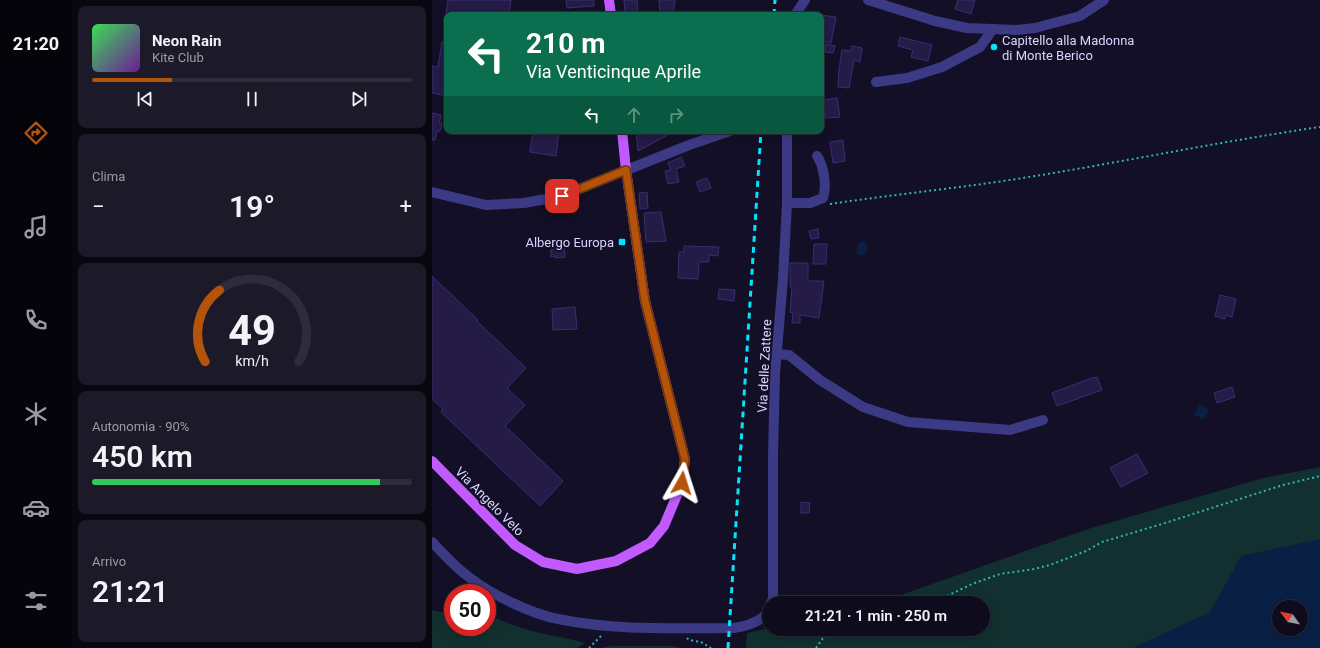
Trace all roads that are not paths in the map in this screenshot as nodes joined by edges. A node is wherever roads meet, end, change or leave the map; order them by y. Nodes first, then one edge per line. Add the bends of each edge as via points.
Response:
1 (609, 0) edge
2 (805, 0) edge
3 (868, 0) edge
4 (1104, 0) edge
5 (611, 12) edge
6 (797, 12) edge
7 (993, 29) junction
8 (876, 82) dead end
9 (622, 134) edge
10 (722, 134) edge
11 (787, 134) edge
12 (818, 156) dead end
13 (626, 170) junction
14 (432, 192) edge
15 (786, 203) junction
16 (776, 354) junction
17 (1043, 420) dead end
18 (432, 461) edge
19 (432, 542) edge
20 (773, 596) edge
21 (762, 618) edge

1 - 5 main road
2 - 6 street
3 - 7 street via 935,21 967,28
4 - 7 street via 1080,16 1043,26 1016,30
7 - 8 street via 980,47 942,68 907,78
9 - 13 main road, Via Angelo Velo
10 - 13 street
11 - 15 street, Via delle Zattere
12 - 15 street via 826,191 823,198 810,202
13 - 14 street via 562,196 524,203 486,205
13 - 18 main road, Via Angelo Velo via 645,301 685,459 682,483 664,526 650,543 616,561 577,569 543,562 515,545
15 - 16 street, Via delle Zattere via 783,279
16 - 17 street via 789,355 820,380 863,407 908,422 1010,430
16 - 20 street, Via delle Zattere
19 - 21 street via 469,578 493,593 556,619 610,627 734,628 745,627

